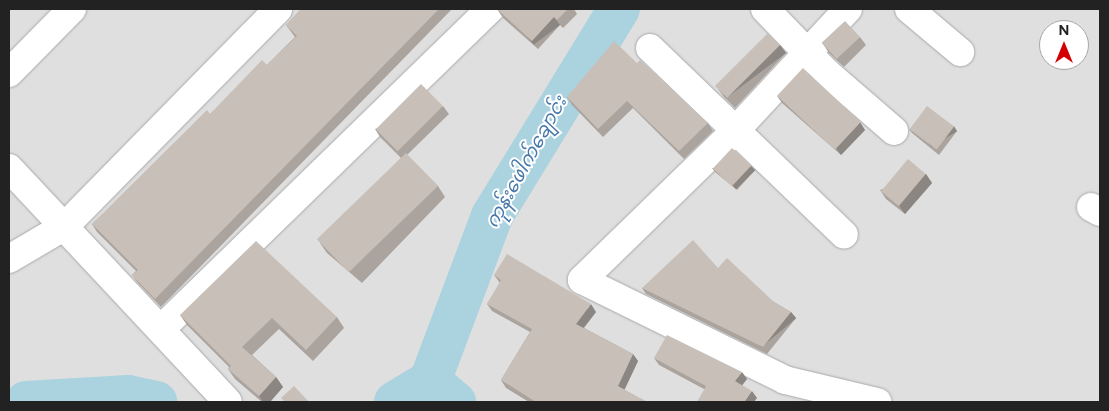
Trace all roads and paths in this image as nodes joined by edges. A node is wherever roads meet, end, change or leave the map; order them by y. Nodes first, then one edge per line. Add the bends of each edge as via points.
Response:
1 (72, 9) edge
2 (278, 9) edge
3 (490, 9) edge
4 (765, 9) edge
5 (848, 9) edge
6 (909, 9) edge
7 (650, 48) dead end
8 (960, 52) dead end
9 (808, 54) junction
10 (9, 73) edge
11 (736, 130) junction
12 (894, 131) dead end
13 (9, 168) edge
14 (65, 226) junction
15 (844, 235) dead end
16 (9, 259) edge
17 (162, 328) junction
18 (228, 402) edge
19 (877, 402) edge

1 - 10 street
2 - 14 street
3 - 17 street
4 - 9 street
5 - 9 street
6 - 8 street
7 - 11 street
9 - 11 street
9 - 12 street
11 - 15 street
11 - 19 street via 582,280 785,380
13 - 14 street
14 - 16 street
14 - 17 street
17 - 18 street

